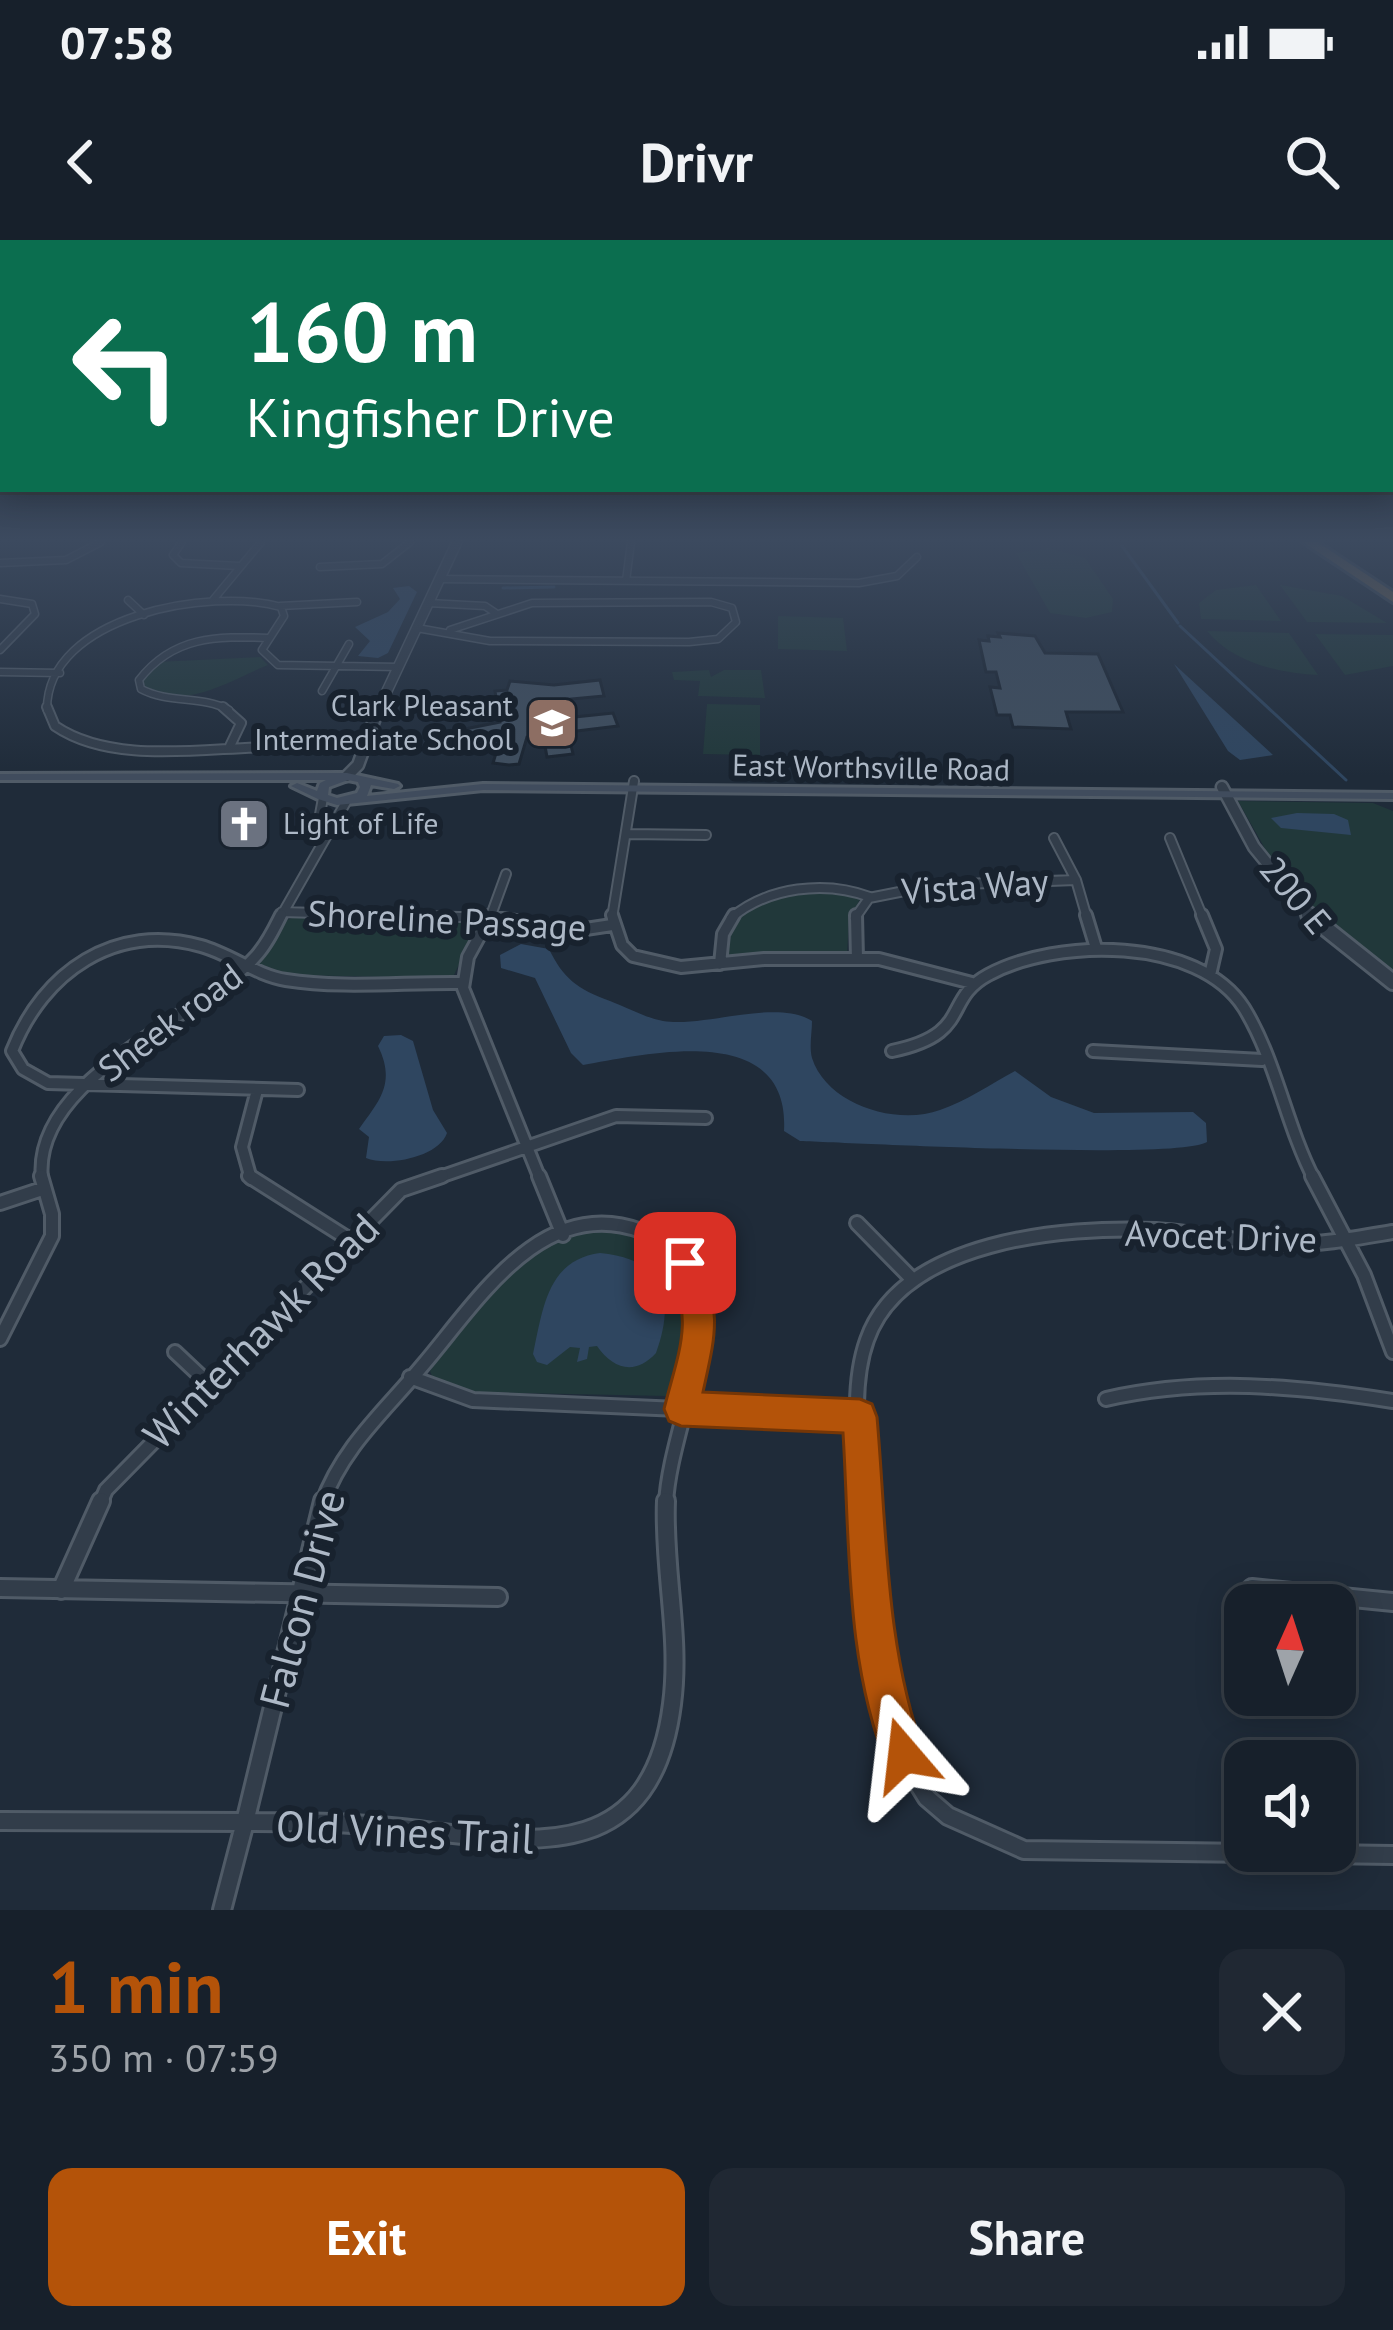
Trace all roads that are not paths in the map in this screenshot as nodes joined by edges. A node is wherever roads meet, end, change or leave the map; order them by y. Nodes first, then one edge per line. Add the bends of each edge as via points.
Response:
1 (29, 620) edge
2 (132, 620) edge
3 (281, 620) edge
4 (421, 620) edge
5 (480, 620) edge
6 (735, 620) edge
7 (417, 628) junction
8 (450, 630) junction
9 (268, 638) junction
10 (349, 644) dead end
11 (0, 650) edge
12 (339, 665) junction
13 (399, 667) junction
14 (0, 672) edge
15 (61, 673) junction
16 (322, 691) dead end
17 (370, 730) junction
18 (230, 746) junction
19 (274, 747) dead end
20 (343, 777) junction
21 (363, 780) junction
22 (0, 781) edge
23 (634, 785) junction
24 (1224, 791) junction
25 (1393, 792) edge
26 (323, 797) junction
27 (348, 801) junction
28 (322, 831) junction
29 (628, 834) junction
30 (706, 835) dead end
31 (1054, 838) dead end
32 (1170, 838) dead end
33 (506, 874) dead end
34 (1076, 880) junction
35 (870, 897) junction
36 (282, 912) junction
37 (491, 917) junction
38 (612, 925) junction
39 (1096, 948) junction
40 (857, 959) junction
41 (720, 964) junction
42 (245, 966) junction
43 (1210, 975) junction
44 (1393, 982) edge
45 (462, 983) junction
46 (972, 983) junction
47 (892, 1051) dead end
48 (1093, 1051) dead end
49 (1262, 1060) junction
50 (86, 1087) junction
51 (256, 1090) junction
52 (298, 1090) dead end
53 (706, 1118) dead end
54 (526, 1145) junction
55 (42, 1189) junction
56 (0, 1203) edge
57 (857, 1223) dead end
58 (1393, 1232) edge
59 (563, 1234) junction
60 (1344, 1239) junction
61 (350, 1240) junction
62 (911, 1278) junction
63 (0, 1339) edge
64 (175, 1352) dead end
65 (1393, 1352) edge
66 (410, 1377) junction
67 (211, 1385) junction
68 (1106, 1399) dead end
69 (1393, 1401) edge
70 (681, 1409) junction
71 (860, 1417) junction
72 (0, 1588) edge
73 (61, 1590) junction
74 (301, 1593) junction
75 (498, 1597) dead end
76 (1356, 1598) edge
77 (1393, 1602) edge
78 (631, 1808) joint
79 (0, 1821) edge
80 (244, 1825) junction
81 (1393, 1855) edge
82 (222, 1910) edge

1 - 11 street
2 - 15 street via 97,634
3 - 9 street
4 - 7 street
5 - 8 street
6 - 8 street via 718,639 689,642 490,641
7 - 8 street
7 - 13 street
9 - 12 street via 262,650 271,662
9 - 18 street via 186,641 158,656 139,680 153,697 228,709 241,723
10 - 12 street
12 - 13 street
12 - 16 street
13 - 17 street
14 - 15 street
15 - 18 street via 44,706 70,736 105,745
17 - 20 street via 358,765
17 - 21 street
18 - 19 street
20 - 21 main road, East Worthsville Road
20 - 22 main road
20 - 26 main road via 324,785
21 - 23 main road, East Worthsville Road via 388,787 467,780
21 - 27 main road via 365,791
22 - 26 main road via 302,786
23 - 24 main road, East Worthsville Road
23 - 27 main road, East Worthsville Road via 462,788
23 - 29 street
24 - 25 main road, East Worthsville Road
24 - 44 street, 200 E via 1271,875 1307,919
26 - 27 main road, East Worthsville Road
26 - 28 street, Sheek road
27 - 28 street, Sheek road
28 - 36 street, Sheek road
29 - 30 street
29 - 38 street
31 - 34 street
32 - 43 street via 1216,949
33 - 37 street
34 - 35 street, Vista Way via 910,885
34 - 39 street
35 - 40 street, Vista Way via 853,927
35 - 41 street via 822,885 741,909 723,930
36 - 37 street, Shoreline Passage
36 - 42 street, Sheek road
37 - 38 street, Shoreline Passage via 579,930
37 - 45 street via 466,952
38 - 41 street via 622,945 650,962
39 - 43 street
39 - 46 street via 1003,968
40 - 41 street
40 - 46 street via 912,964
42 - 45 street via 289,980
42 - 50 street, Sheek road
42 - 50 street via 199,944 154,942 116,946 64,969 31,1006 12,1051 23,1070 48,1083
43 - 49 street via 1244,1007
45 - 54 street
46 - 47 street via 944,1031
48 - 49 street
49 - 60 street
50 - 51 street
50 - 55 street, Sheek road via 48,1142
51 - 52 street
51 - 61 street via 244,1169
53 - 54 street, Winterhawk Road via 616,1116
54 - 59 street
54 - 61 street, Winterhawk Road via 401,1190
55 - 56 street
55 - 63 street, Sheek road via 51,1239
57 - 62 street
58 - 60 street, Avocet Drive
59 - 66 street, Falcon Drive via 506,1263
59 - 70 street, Falcon Drive via 634,1227 666,1242 685,1263 702,1323
60 - 62 street, Avocet Drive via 1298,1244 1135,1230 1007,1246
60 - 65 street
61 - 67 street, Winterhawk Road
62 - 71 street via 869,1331
64 - 67 street
66 - 70 street via 473,1400
66 - 74 street, Falcon Drive via 337,1469
67 - 73 street, Winterhawk Road via 106,1490
68 - 69 street via 1214,1382
70 - 71 street
70 - 78 street, Falcon Drive via 664,1511 677,1666 659,1759
71 - 81 street via 888,1713 925,1796 974,1834 1024,1850
72 - 73 street
73 - 74 street
74 - 75 street
74 - 80 street, Falcon Drive
76 - 77 street
78 - 80 street, Old Vines Trail via 569,1838 512,1841 367,1825
79 - 80 street, Old Vines Trail
80 - 82 street, Falcon Drive

